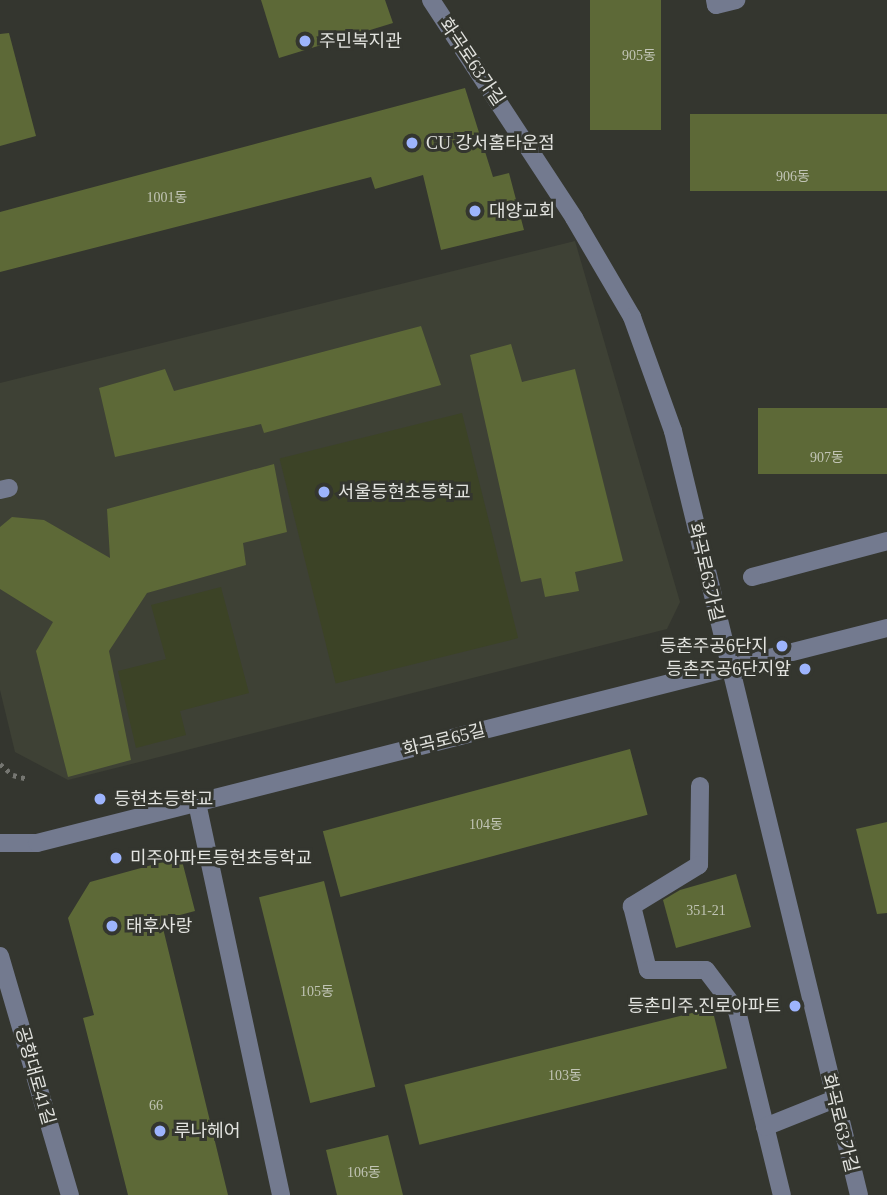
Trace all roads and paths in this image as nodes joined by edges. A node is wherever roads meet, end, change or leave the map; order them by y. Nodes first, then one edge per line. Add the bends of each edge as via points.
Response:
1 (430, 0) edge
2 (715, 0) edge
3 (736, 0) edge
4 (887, 541) edge
5 (752, 576) dead end
6 (887, 628) edge
7 (729, 668) junction
8 (0, 764) edge
9 (28, 779) dead end
10 (700, 786) dead end
11 (197, 803) junction
12 (0, 844) edge
13 (0, 956) edge
14 (835, 1099) junction
15 (765, 1128) junction
16 (70, 1195) edge
17 (281, 1195) edge
18 (782, 1195) edge
19 (859, 1195) edge

1 - 7 street, 화곡로63가길 via 574,218 632,317 673,431
2 - 3 street via 716,5
4 - 5 street
6 - 7 street, 화곡로65길
7 - 11 street, 화곡로65길
7 - 14 street, 화곡로63가길
8 - 9 path
10 - 15 street via 699,865 632,906 648,970 706,970 737,1011
11 - 12 street, 화곡로65길 via 37,843
11 - 17 street
13 - 16 street, 공항대로41길
14 - 15 street
14 - 19 street, 화곡로63가길
15 - 18 street

